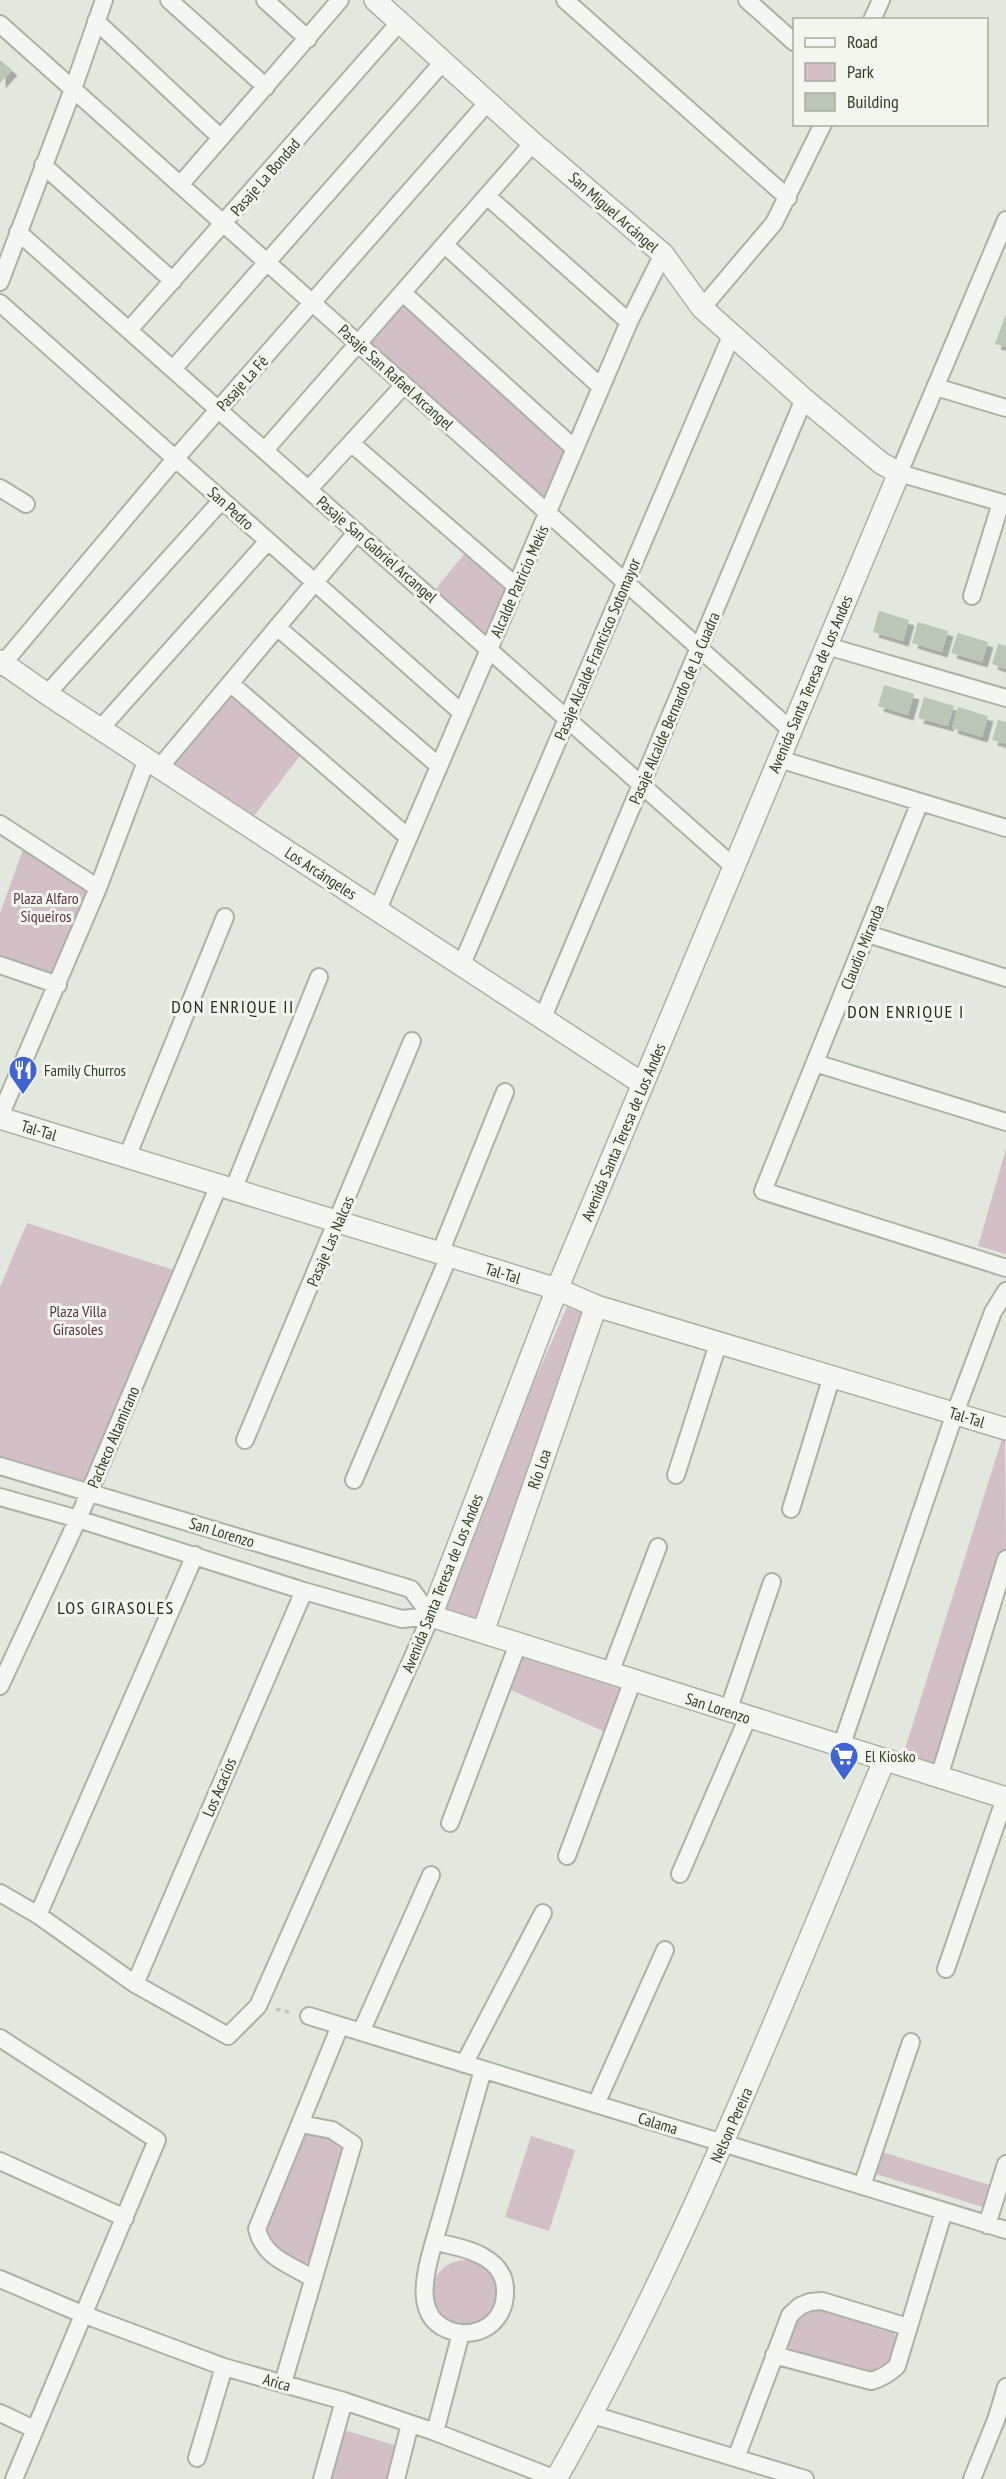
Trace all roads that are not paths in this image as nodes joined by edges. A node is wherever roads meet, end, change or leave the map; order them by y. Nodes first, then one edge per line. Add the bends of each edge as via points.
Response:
1 (104, 0) edge
2 (169, 0) edge
3 (265, 0) edge
4 (340, 0) edge
5 (375, 0) edge
6 (747, 0) edge
7 (881, 0) edge
8 (572, 2) edge
9 (873, 18) edge
10 (96, 21) junction
11 (399, 23) junction
12 (0, 24) edge
13 (308, 39) junction
14 (793, 40) edge
15 (443, 62) junction
16 (266, 87) junction
17 (73, 89) junction
18 (488, 102) junction
19 (821, 126) edge
20 (221, 138) junction
21 (533, 142) junction
22 (43, 165) junction
23 (180, 185) junction
24 (488, 197) junction
25 (788, 198) junction
26 (1006, 220) edge
27 (224, 224) junction
28 (18, 232) junction
29 (445, 245) junction
30 (663, 254) junction
31 (267, 263) junction
32 (172, 281) junction
33 (0, 282) edge
34 (403, 293) junction
35 (0, 303) edge
36 (313, 304) junction
37 (702, 308) junction
38 (629, 322) junction
39 (129, 330) junction
40 (732, 334) junction
41 (358, 344) junction
42 (173, 369) junction
43 (404, 385) junction
44 (601, 387) junction
45 (936, 387) junction
46 (804, 399) junction
47 (1006, 408) edge
48 (219, 410) junction
49 (351, 443) junction
50 (575, 449) junction
51 (265, 450) junction
52 (176, 459) junction
53 (899, 473) junction
54 (0, 488) edge
55 (309, 489) junction
56 (222, 500) junction
57 (1004, 503) edge
58 (26, 504) dead end
59 (549, 514) junction
60 (357, 532) junction
61 (268, 541) junction
62 (315, 582) junction
63 (626, 583) junction
64 (516, 586) junction
65 (972, 596) dead end
66 (278, 627) junction
67 (827, 646) junction
68 (489, 649) junction
69 (700, 649) junction
70 (1, 663) edge
71 (230, 683) junction
72 (47, 694) junction
73 (1006, 698) edge
74 (462, 713) junction
75 (568, 718) junction
76 (100, 729) junction
77 (791, 730) junction
78 (779, 759) junction
79 (153, 763) junction
80 (439, 766) junction
81 (642, 783) junction
82 (920, 802) junction
83 (0, 824) edge
84 (1006, 828) edge
85 (408, 837) junction
86 (734, 867) junction
87 (98, 888) junction
88 (378, 909) junction
89 (225, 917) dead end
90 (868, 934) junction
91 (462, 964) junction
92 (0, 965) edge
93 (319, 977) dead end
94 (1006, 978) edge
95 (58, 985) junction
96 (543, 1017) junction
97 (412, 1041) dead end
98 (814, 1063) junction
99 (643, 1084) junction
100 (505, 1092) dead end
101 (0, 1117) edge
102 (1006, 1122) edge
103 (127, 1157) junction
104 (226, 1188) junction
105 (338, 1222) junction
106 (444, 1255) junction
107 (1006, 1268) edge
108 (557, 1289) junction
109 (1006, 1291) edge
110 (596, 1306) junction
111 (719, 1341) junction
112 (832, 1376) junction
113 (955, 1413) junction
114 (1006, 1429) edge
115 (245, 1440) dead end
116 (0, 1466) edge
117 (676, 1475) dead end
118 (354, 1480) dead end
119 (89, 1492) junction
120 (0, 1497) edge
121 (790, 1509) dead end
122 (78, 1519) junction
123 (658, 1547) dead end
124 (195, 1555) junction
125 (1006, 1559) edge
126 (772, 1582) dead end
127 (304, 1591) junction
128 (431, 1616) junction
129 (483, 1632) junction
130 (518, 1644) junction
131 (610, 1673) junction
132 (633, 1680) junction
133 (0, 1686) edge
134 (738, 1714) junction
135 (841, 1747) junction
136 (884, 1761) junction
137 (939, 1778) junction
138 (1006, 1798) edge
139 (450, 1823) dead end
140 (567, 1856) dead end
141 (680, 1874) dead end
142 (431, 1875) dead end
143 (0, 1893) edge
144 (543, 1913) dead end
145 (38, 1915) junction
146 (665, 1950) dead end
147 (946, 1969) dead end
148 (135, 1983) junction
149 (309, 2016) road end
150 (340, 2026) junction
151 (361, 2032) junction
152 (0, 2038) edge
153 (911, 2042) dead end
154 (465, 2064) junction
155 (483, 2070) junction
156 (596, 2104) junction
157 (301, 2124) junction
158 (724, 2144) junction
159 (0, 2161) edge
160 (1006, 2164) edge
161 (862, 2186) junction
162 (944, 2211) junction
163 (125, 2218) junction
164 (987, 2225) junction
165 (1006, 2230) edge
166 (434, 2242) junction
167 (312, 2278) junction
168 (0, 2279) edge
169 (82, 2314) junction
170 (908, 2327) junction
171 (461, 2333) junction
172 (774, 2355) junction
173 (224, 2367) junction
174 (283, 2383) junction
175 (1006, 2387) edge
176 (344, 2401) junction
177 (0, 2413) edge
178 (593, 2415) junction
179 (1001, 2422) edge
180 (410, 2424) junction
181 (34, 2429) junction
182 (435, 2432) junction
183 (198, 2458) dead end
184 (736, 2458) junction
185 (761, 2473) edge
186 (14, 2479) edge
187 (322, 2479) edge
188 (396, 2479) edge
189 (556, 2479) edge
190 (805, 2479) edge
191 (972, 2479) edge

1 - 10 street
2 - 16 street
3 - 13 street
4 - 13 street
5 - 11 street, San Miguel Arcángel
6 - 14 street
7 - 9 street
8 - 25 street
10 - 17 street
10 - 20 street
11 - 15 street, San Miguel Arcángel
11 - 27 street, Pasaje La Bondad
12 - 17 street, Pasaje San Rafael Arcangel
13 - 16 street
15 - 18 street, San Miguel Arcángel
15 - 31 street
16 - 20 street
17 - 22 street
17 - 23 street, Pasaje San Rafael Arcangel
18 - 21 street, San Miguel Arcángel
18 - 36 street, Pasaje La Fé
19 - 25 street
20 - 23 street
21 - 24 street
21 - 30 street, San Miguel Arcángel
22 - 28 street
22 - 32 street
23 - 27 street, Pasaje San Rafael Arcangel
24 - 29 street
24 - 38 street
25 - 37 street via 766,234
26 - 45 street, Avenida Santa Teresa de Los Andes
27 - 31 street, Pasaje San Rafael Arcangel
27 - 32 street, Pasaje La Bondad
28 - 33 street
28 - 39 street, Pasaje San Gabriel Arcangel
29 - 34 street
29 - 44 street
30 - 37 street, San Miguel Arcángel
30 - 38 street, Alcalde Patricio Mekis
31 - 36 street, Pasaje San Rafael Arcangel
31 - 42 street
32 - 39 street, Pasaje La Bondad
34 - 41 street
34 - 50 street
35 - 52 street, San Pedro
36 - 41 street, Pasaje San Rafael Arcangel
36 - 48 street, Pasaje La Fé
37 - 40 street, San Miguel Arcángel
38 - 44 street, Alcalde Patricio Mekis
39 - 42 street, Pasaje San Gabriel Arcangel
40 - 46 street, San Miguel Arcángel
40 - 63 street, Pasaje Alcalde Francisco Sotomayor
41 - 43 street, Pasaje San Rafael Arcangel
41 - 51 street
42 - 48 street, Pasaje San Gabriel Arcangel
43 - 49 street
43 - 59 street, Pasaje San Rafael Arcangel
44 - 50 street, Alcalde Patricio Mekis
45 - 47 street
45 - 53 street, Avenida Santa Teresa de Los Andes
46 - 53 street, San Miguel Arcángel via 881,463
46 - 69 street, Pasaje Alcalde Bernardo de La Cuadra
48 - 51 street, Pasaje San Gabriel Arcangel
48 - 52 street, Pasaje La Fé
49 - 55 street
49 - 64 street
50 - 59 street, Alcalde Patricio Mekis
51 - 55 street, Pasaje San Gabriel Arcangel
52 - 56 street, San Pedro
52 - 70 street, Pasaje La Fé
53 - 57 street, San Miguel Arcángel
53 - 67 street, Avenida Santa Teresa de Los Andes
54 - 58 street
55 - 60 street, Pasaje San Gabriel Arcangel
56 - 61 street, San Pedro
56 - 72 street
57 - 65 street
59 - 63 street, Pasaje San Rafael Arcangel
59 - 64 street, Alcalde Patricio Mekis
60 - 62 street
60 - 68 street, Pasaje San Gabriel Arcangel
61 - 62 street, San Pedro
61 - 76 street
62 - 66 street
62 - 74 street, San Pedro
63 - 69 street, Pasaje San Rafael Arcangel
63 - 75 street, Pasaje Alcalde Francisco Sotomayor
64 - 68 street, Alcalde Patricio Mekis
66 - 71 street
66 - 80 street
67 - 73 street
67 - 77 street, Avenida Santa Teresa de Los Andes
68 - 74 street, Alcalde Patricio Mekis
68 - 75 street, Pasaje San Gabriel Arcangel
69 - 77 street, Pasaje San Rafael Arcangel
69 - 81 street, Pasaje Alcalde Bernardo de La Cuadra
70 - 72 street, Los Arcángeles
71 - 79 street
71 - 85 street
72 - 76 street, Los Arcángeles
74 - 80 street, Alcalde Patricio Mekis
75 - 81 street, Pasaje San Gabriel Arcangel
75 - 91 street, Pasaje Alcalde Francisco Sotomayor
76 - 79 street, Los Arcángeles
77 - 78 street, Avenida Santa Teresa de Los Andes
78 - 82 street
78 - 86 street, Avenida Santa Teresa de Los Andes
79 - 87 street
79 - 88 street, Los Arcángeles
80 - 85 street, Alcalde Patricio Mekis
81 - 86 street, Pasaje San Gabriel Arcangel
81 - 96 street, Pasaje Alcalde Bernardo de La Cuadra
82 - 84 street
82 - 90 street, Claudio Miranda
83 - 87 street
85 - 88 street, Alcalde Patricio Mekis
86 - 99 street, Avenida Santa Teresa de Los Andes
87 - 95 street
88 - 91 street, Los Arcángeles
89 - 103 street
90 - 94 street
90 - 98 street, Claudio Miranda
91 - 96 street, Los Arcángeles
92 - 95 street
93 - 104 street, Pacheco Altamirano
95 - 101 street
96 - 99 street, Los Arcángeles
97 - 105 street, Pasaje Las Nalcas
98 - 102 street
98 - 107 street, Claudio Miranda via 763,1191
99 - 108 street, Avenida Santa Teresa de Los Andes
100 - 106 street
101 - 103 street, Tal-Tal
103 - 104 street, Tal-Tal
104 - 105 street, Tal-Tal
104 - 119 street, Pacheco Altamirano
105 - 106 street, Tal-Tal
105 - 115 street, Pasaje Las Nalcas
106 - 108 street, Tal-Tal
106 - 118 street
108 - 110 street, Tal-Tal
108 - 128 street, Avenida Santa Teresa de Los Andes
109 - 113 street via 993,1312
110 - 111 street, Tal-Tal
110 - 129 street, Río Loa
111 - 112 street, Tal-Tal
111 - 117 street
112 - 113 street, Tal-Tal
112 - 121 street
113 - 114 street, Tal-Tal
113 - 135 street
116 - 119 street, San Lorenzo
119 - 122 street, Pacheco Altamirano
119 - 128 street, San Lorenzo via 411,1589
120 - 122 street, San Lorenzo
122 - 124 street, San Lorenzo
122 - 133 street, Pacheco Altamirano
123 - 131 street
124 - 127 street, San Lorenzo
124 - 145 street
125 - 137 street
126 - 134 street
127 - 128 street, San Lorenzo via 402,1619
127 - 148 street, Los Acacios
128 - 129 street, San Lorenzo
128 - 148 street, Avenida Santa Teresa de Los Andes via 258,2006 228,2036
129 - 130 street, San Lorenzo
130 - 131 street, San Lorenzo
130 - 139 street
131 - 132 street, San Lorenzo
132 - 134 street, San Lorenzo
132 - 140 street
134 - 135 street, San Lorenzo
134 - 141 street
135 - 136 street, San Lorenzo
136 - 137 street, San Lorenzo
136 - 158 street, Nelson Pereira
137 - 138 street, San Lorenzo
138 - 147 street
142 - 151 street
143 - 145 street
144 - 154 street
145 - 148 street
146 - 156 street
149 - 150 street, Calama
150 - 151 street, Calama
150 - 157 street
151 - 154 street, Calama
152 - 163 street via 157,2140
153 - 161 street
154 - 155 street, Calama
155 - 156 street, Calama
155 - 166 street
156 - 158 street, Calama
157 - 167 street via 257,2229 267,2252
157 - 167 street via 332,2130 353,2144
158 - 161 street, Calama
158 - 178 street, Nelson Pereira
159 - 163 street
160 - 164 street
161 - 162 street, Calama
162 - 164 street, Calama
162 - 170 street
163 - 169 street
164 - 165 street, Calama
166 - 171 street via 424,2274 427,2307 440,2325
166 - 171 street via 491,2261 506,2286 500,2315 476,2332
167 - 174 street
168 - 169 street, Arica
169 - 173 street, Arica
169 - 181 street
170 - 172 street via 822,2301 810,2302 790,2315
170 - 172 street via 897,2366 871,2382
171 - 182 street
172 - 184 street
173 - 174 street, Arica
173 - 183 street
174 - 176 street, Arica
175 - 179 street
176 - 180 street, Arica
176 - 187 street
177 - 181 street
178 - 184 street
178 - 189 street, Nelson Pereira
179 - 191 street
180 - 182 street, Arica
180 - 188 street
181 - 186 street
182 - 189 street, Arica
184 - 185 street
185 - 190 street

